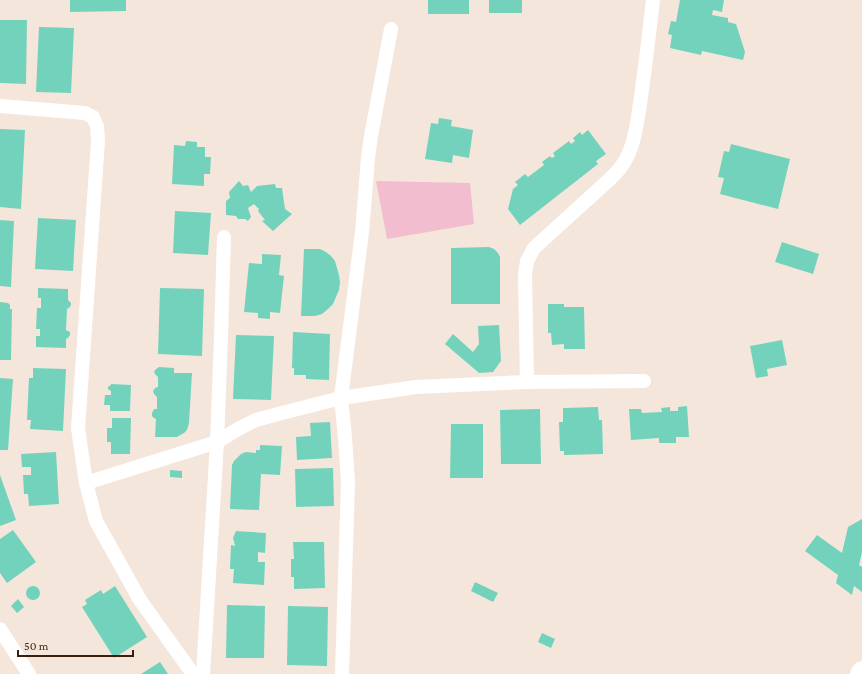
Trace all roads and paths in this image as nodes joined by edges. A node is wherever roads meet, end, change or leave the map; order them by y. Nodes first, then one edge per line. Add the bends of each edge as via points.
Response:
1 (653, 0) edge
2 (391, 28) dead end
3 (0, 106) edge
4 (224, 237) dead end
5 (644, 381) dead end
6 (527, 382) junction
7 (341, 398) junction
8 (217, 442) junction
9 (86, 483) junction
10 (0, 629) edge
11 (862, 671) edge
12 (29, 674) edge
13 (193, 674) edge
14 (203, 674) edge
15 (342, 674) edge
16 (860, 674) edge

1 - 6 street via 644,80 632,146 627,158 610,179 534,248 527,261
2 - 7 street via 368,158 362,232
3 - 9 street via 85,113 93,117 97,126 78,428
4 - 8 street
5 - 6 street
6 - 7 street via 416,387
7 - 8 street via 256,420
7 - 15 street via 348,482
8 - 9 street
8 - 14 street
9 - 13 street via 96,521 140,600
10 - 12 street
11 - 16 street

